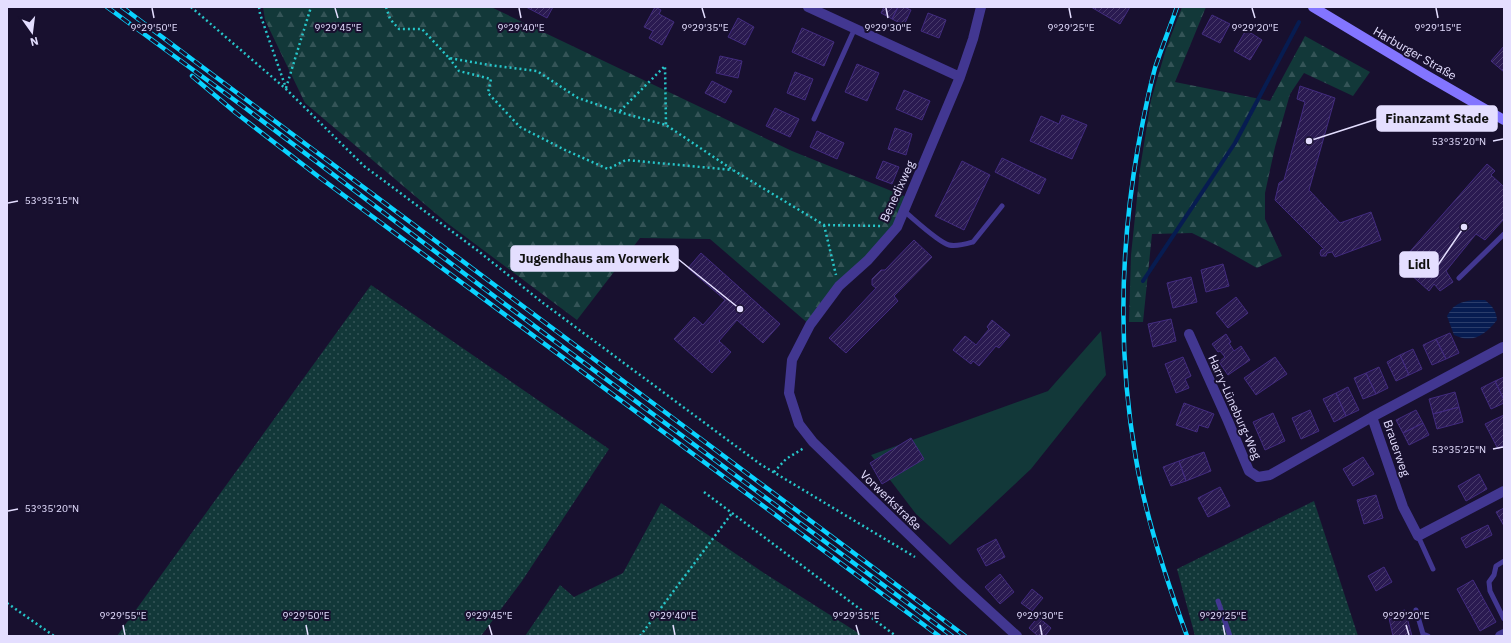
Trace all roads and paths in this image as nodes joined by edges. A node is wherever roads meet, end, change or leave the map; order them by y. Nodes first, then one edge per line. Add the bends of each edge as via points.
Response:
1 (191, 7) edge
2 (259, 7) edge
3 (311, 7) edge
4 (386, 7) edge
5 (808, 7) edge
6 (981, 7) edge
7 (1313, 7) edge
8 (855, 28) junction
9 (449, 58) junction
10 (960, 77) junction
11 (286, 89) junction
12 (620, 112) junction
13 (814, 120) dead end
14 (1504, 120) edge
15 (666, 125) junction
16 (733, 170) junction
17 (1002, 206) dead end
18 (904, 211) junction
19 (824, 225) junction
20 (897, 226) junction
21 (1504, 234) edge
22 (1459, 278) dead end
23 (839, 286) junction
24 (1189, 334) dead end
25 (1503, 347) edge
26 (792, 360) joint
27 (1372, 417) junction
28 (813, 442) junction
29 (774, 472) junction
30 (1504, 491) edge
31 (704, 492) dead end
32 (732, 513) junction
33 (1418, 536) junction
34 (920, 560) dead end
35 (1504, 561) edge
36 (1433, 569) dead end
37 (1218, 601) dead end
38 (7, 603) edge
39 (1416, 610) dead end
40 (1504, 619) edge
41 (1504, 634) edge
42 (54, 636) edge
43 (640, 636) edge
44 (896, 636) edge
45 (1017, 636) edge
46 (1230, 636) edge
47 (1428, 636) edge
48 (1500, 636) edge

1 - 11 path
2 - 11 path
3 - 11 path
4 - 9 path via 390,19 398,29 422,29
5 - 8 street
6 - 10 street, Benedixweg
7 - 14 main road, Harburger Straße
8 - 10 street
8 - 13 lane
9 - 12 path via 537,71 578,98
9 - 16 path via 459,71 491,80 488,93 520,127 608,169 626,160
10 - 18 street, Benedixweg
11 - 29 path via 364,166 543,303
12 - 15 path
12 - 15 path via 665,66
15 - 16 path
16 - 19 path
17 - 18 lane via 973,242 960,245 948,245 938,239
18 - 20 street, Benedixweg
19 - 20 path
19 - 23 path
20 - 23 street, Benedixweg via 868,260
21 - 22 lane
23 - 26 street, Benedixweg via 810,325
24 - 27 street, Harry-Lüneburg-Weg via 1249,471 1258,477 1270,474
25 - 27 street, Brauerweg
26 - 28 street, Vorwerkstraße via 789,393 799,424
27 - 33 street, Brauerweg via 1403,507
28 - 29 path via 786,459
28 - 45 street, Vorwerkstraße
29 - 34 path
30 - 33 street
31 - 32 path
32 - 43 path
32 - 44 path
33 - 36 lane
35 - 40 lane via 1496,566 1489,582 1490,592
37 - 46 lane
38 - 42 path
39 - 47 lane via 1423,634
41 - 48 street

